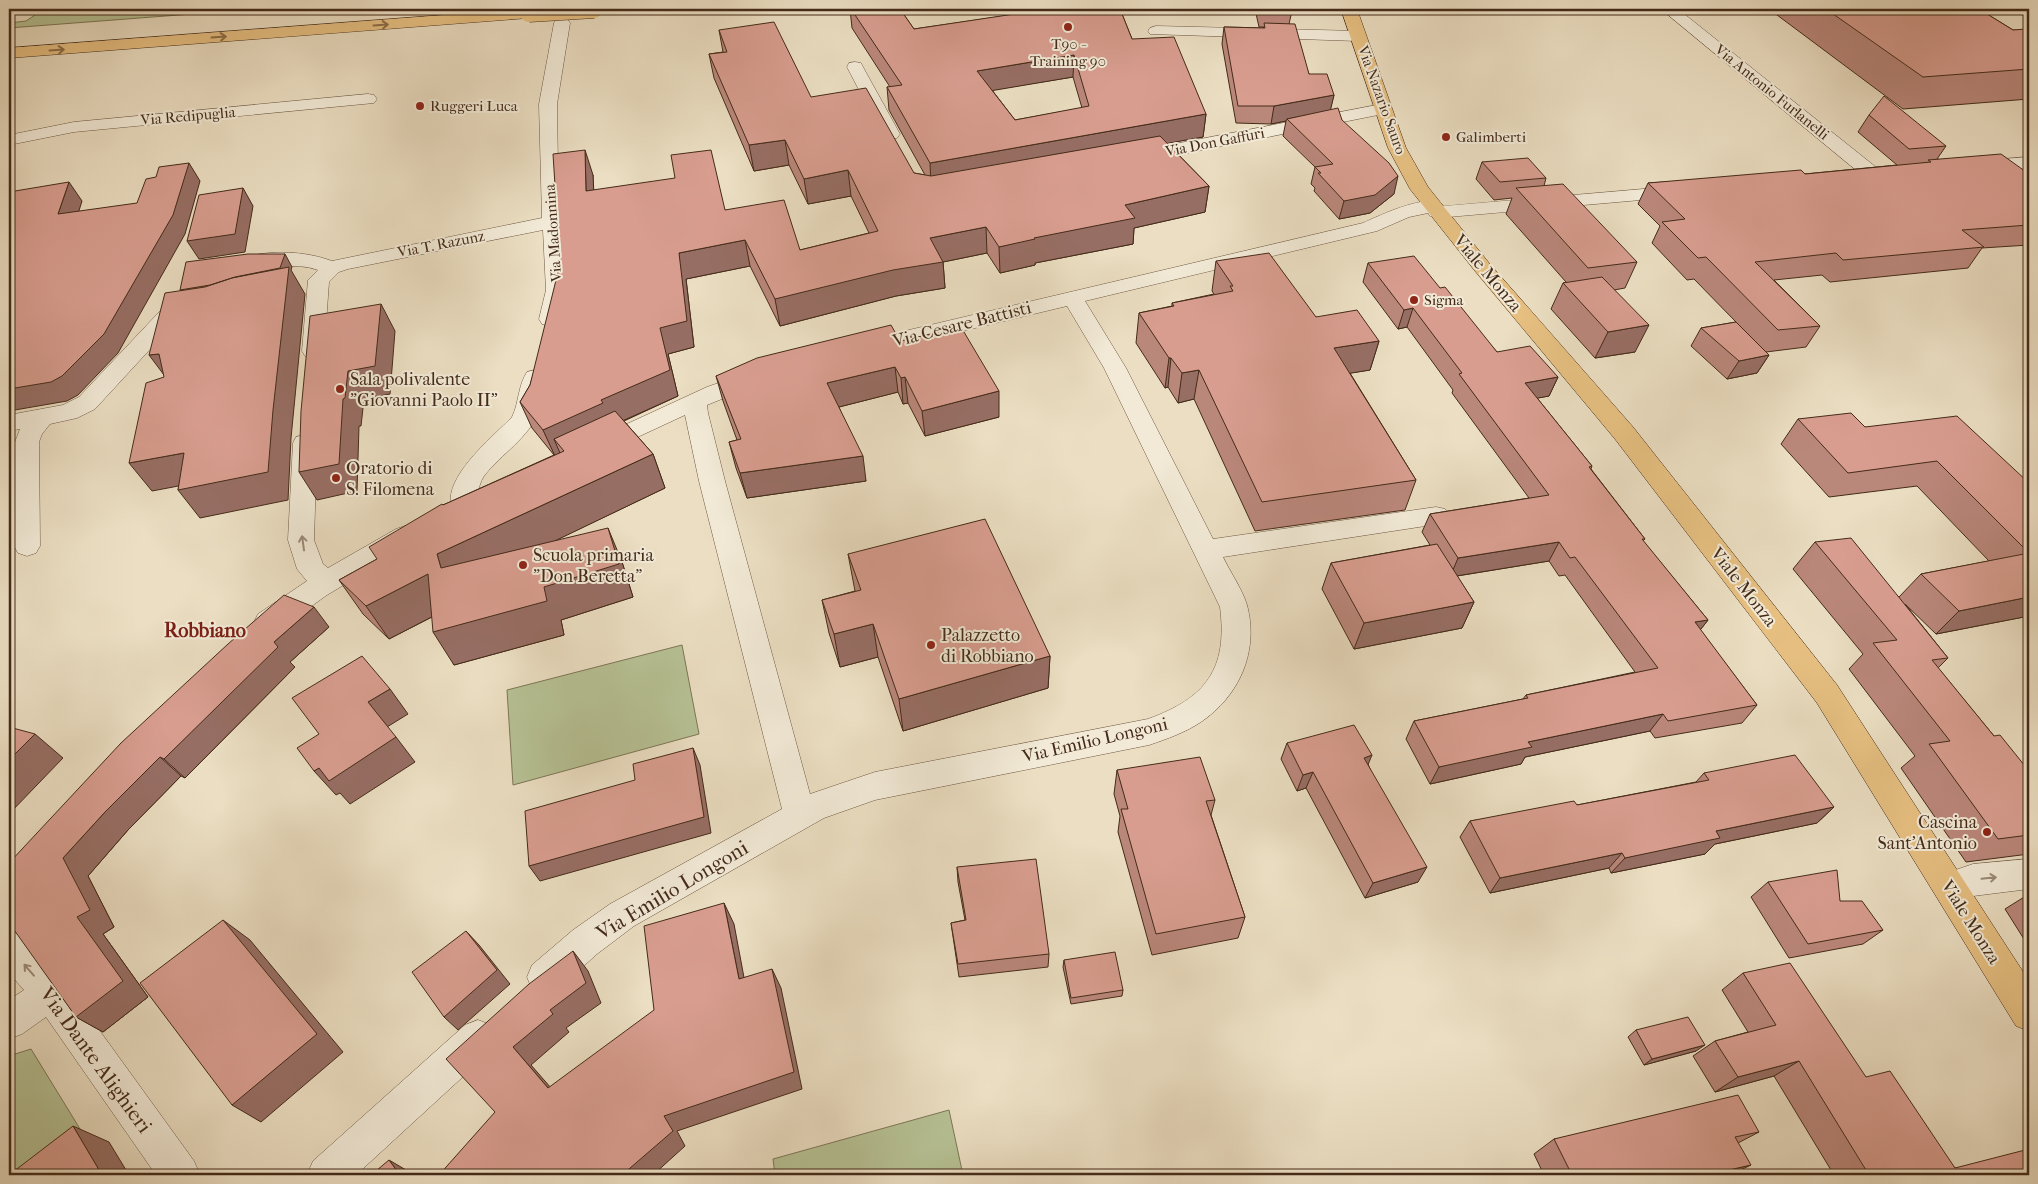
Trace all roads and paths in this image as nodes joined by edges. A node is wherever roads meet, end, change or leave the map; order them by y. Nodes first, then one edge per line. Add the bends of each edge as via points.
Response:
1 (594, 9) edge
2 (1349, 9) edge
3 (1669, 9) edge
4 (2024, 9) edge
5 (2029, 12) edge
6 (562, 23) dead end
7 (1156, 31) dead end
8 (1358, 36) junction
9 (9, 54) edge
10 (855, 67) dead end
11 (368, 99) dead end
12 (1382, 109) junction
13 (9, 140) edge
14 (900, 151) edge
15 (1126, 159) edge
16 (2029, 163) edge
17 (1962, 168) edge
18 (1895, 174) edge
19 (1875, 176) junction
20 (1846, 178) edge
21 (1698, 190) edge
22 (1434, 207) junction
23 (551, 222) junction
24 (230, 263) edge
25 (326, 274) junction
26 (296, 289) dead end
27 (1072, 297) junction
28 (205, 308) edge
29 (842, 354) edge
30 (776, 371) edge
31 (311, 372) edge
32 (695, 402) junction
33 (668, 414) junction
34 (41, 418) junction
35 (307, 419) edge
36 (9, 423) edge
37 (703, 440) junction
38 (585, 454) edge
39 (489, 495) edge
40 (463, 506) junction
41 (1436, 516) edge
42 (27, 546) dead end
43 (1206, 550) junction
44 (327, 582) junction
45 (248, 638) edge
46 (800, 815) junction
47 (2029, 874) edge
48 (1950, 887) junction
49 (9, 946) edge
50 (50, 993) junction
51 (524, 996) edge
52 (2029, 1013) edge
53 (9, 1021) edge
54 (495, 1022) edge
55 (180, 1175) edge
56 (327, 1175) edge

9 -> 1 main road, bridge
2 - 8 main road, Via Nazario Sauro
3 - 19 street, Via Antonio Furlanelli
4 - 5 main road
6 - 23 street, Via Madonnina via 548,104
7 - 8 street
8 - 12 main road, Via Nazario Sauro
10 - 14 street
11 - 13 street, Via Redipuglia via 74,126
12 - 15 street, Via Don Gaffuri
12 - 22 main road, Via Nazario Sauro via 1397,148
16 - 17 street
18 - 19 street
19 - 20 street
21 - 22 street
22 - 27 street, Via Cesare Battisti via 1392,228 1370,227
22 - 48 main road, Viale Monza via 1624,433 1827,694
23 - 25 street, Via T. Razunz via 342,264
23 - 40 street, Via Madonnina via 557,290 526,411 521,422 469,478 462,498
24 - 25 street via 301,260 317,262
25 - 26 street, Via T. Razunz
25 - 31 street
27 - 29 street, Via Cesare Battisti
27 - 43 street, Via Emilio Longoni via 1115,368
28 - 34 street via 170,314 87,402 69,412
30 - 32 street via 732,385
32 - 33 street
32 - 37 street
33 - 37 street via 687,432
33 - 38 street
34 - 36 street
34 - 42 street via 27,442
44 -> 35 street via 311,569 301,540
37 - 46 street
39 - 40 street
40 - 44 street
41 - 43 street
43 - 46 street, Via Emilio Longoni via 1234,607 1239,626 1232,668 1199,708 1149,732 875,786 834,799
44 - 45 street via 283,610
46 - 51 street, Via Emilio Longoni via 622,914
48 -> 47 street via 1973,880
48 - 52 main road, Viale Monza
50 -> 49 street, Via Dante Alighieri
50 - 53 street
50 - 55 street, Via Dante Alighieri
54 - 56 street

